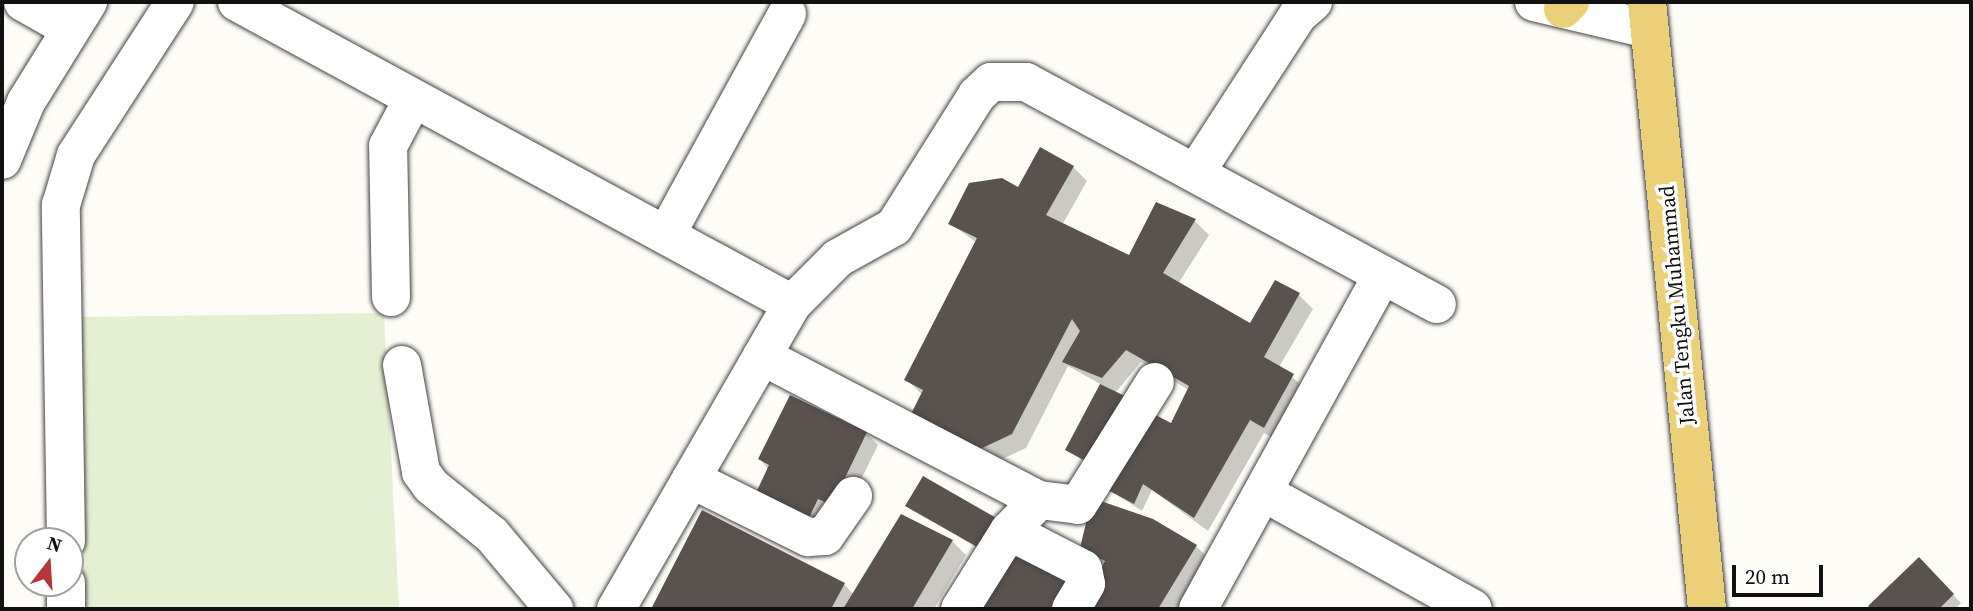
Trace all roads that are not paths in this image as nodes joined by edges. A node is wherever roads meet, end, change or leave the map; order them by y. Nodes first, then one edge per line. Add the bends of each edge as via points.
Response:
1 (23, 2) edge
2 (176, 2) edge
3 (237, 2) edge
4 (1313, 2) edge
5 (1556, 4) edge
6 (787, 14) dead end
7 (1648, 15) edge
8 (79, 16) edge
9 (14, 95) edge
10 (413, 99) junction
11 (2, 160) edge
12 (1196, 172) junction
13 (666, 235) junction
14 (1382, 275) junction
15 (391, 296) dead end
16 (792, 304) junction
17 (1437, 304) dead end
18 (762, 356) junction
19 (402, 365) dead end
20 (1155, 382) dead end
21 (691, 479) junction
22 (1263, 492) junction
23 (853, 496) dead end
24 (1039, 500) junction
25 (66, 527) edge
26 (1009, 531) junction
27 (554, 609) edge
28 (616, 609) edge
29 (960, 609) edge
30 (1071, 609) edge
31 (1199, 609) edge
32 (1473, 609) edge
33 (1707, 609) edge

1 - 8 street
2 - 25 street via 76,155 61,205
3 - 10 street
4 - 12 street via 1298,15
5 - 7 street
6 - 13 street
7 - 33 main road, Jalan Tengku Muhammad
8 - 9 street
9 - 11 street
10 - 13 street
10 - 15 street via 388,146
12 - 14 street
12 - 16 street via 1026,82 991,82 977,95 894,227 838,258
13 - 16 street
14 - 17 street
14 - 22 street
16 - 18 street
18 - 21 street
18 - 24 street
19 - 27 street via 421,472 430,486 492,535
20 - 24 street via 1078,505
21 - 23 street via 808,537 825,536
21 - 28 street
22 - 31 street
22 - 32 street
24 - 26 street
26 - 29 street
26 - 30 street via 1083,569 1086,584

